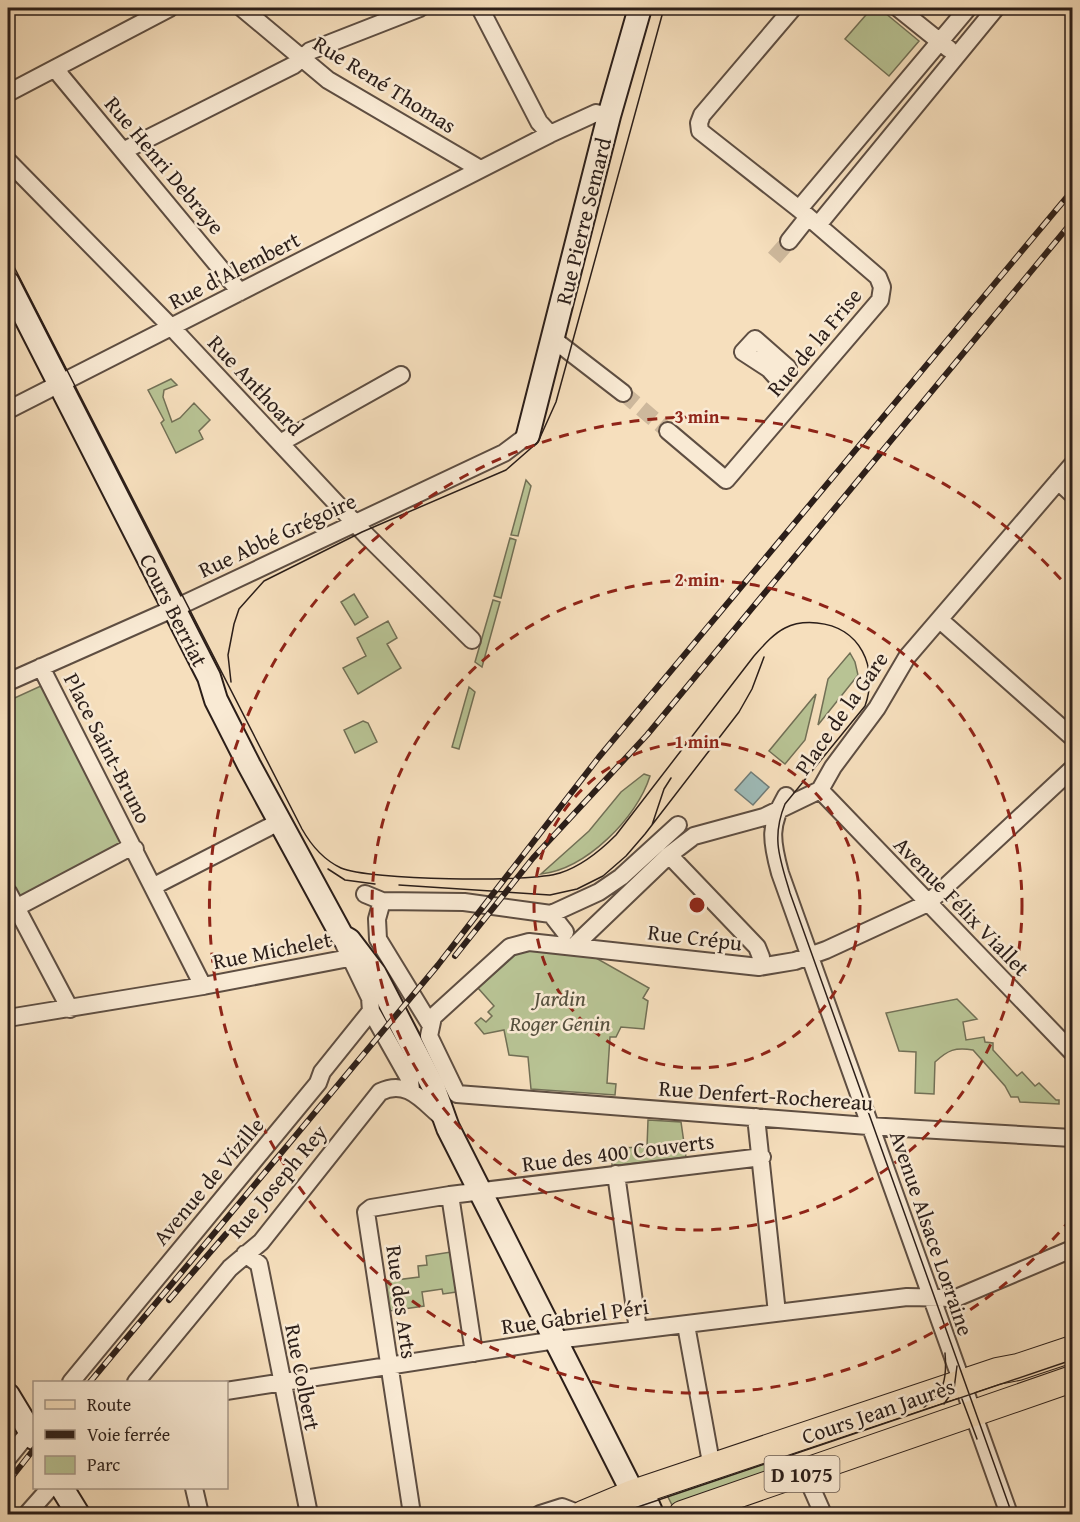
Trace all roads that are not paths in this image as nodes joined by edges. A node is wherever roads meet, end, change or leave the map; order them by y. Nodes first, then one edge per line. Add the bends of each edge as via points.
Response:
1 (170, 8) edge
2 (242, 8) edge
3 (420, 8) edge
4 (480, 8) edge
5 (640, 8) edge
6 (793, 8) edge
7 (898, 8) edge
8 (968, 8) edge
9 (996, 8) edge
10 (940, 41) junction
11 (956, 56) junction
12 (301, 59) junction
13 (59, 67) junction
14 (8, 93) edge
15 (609, 116) junction
16 (550, 134) junction
17 (125, 150) junction
18 (8, 161) edge
19 (480, 169) junction
20 (808, 217) junction
21 (789, 241) tunnel mouth
22 (8, 283) edge
23 (240, 292) junction
24 (172, 328) junction
25 (553, 339) junction
26 (401, 375) dead end
27 (59, 383) junction
28 (623, 393) tunnel mouth
29 (8, 410) edge
30 (668, 431) tunnel mouth
31 (528, 435) joint
32 (280, 443) junction
33 (1072, 465) edge
34 (1058, 481) junction
35 (1072, 494) edge
36 (354, 524) junction
37 (173, 609) junction
38 (940, 620) junction
39 (472, 640) dead end
40 (41, 667) junction
41 (8, 682) edge
42 (1072, 737) edge
43 (1072, 769) edge
44 (820, 790) junction
45 (786, 796) dead end
46 (777, 812) junction
47 (279, 822) junction
48 (678, 825) dead end
49 (135, 849) junction
50 (669, 855) junction
51 (154, 886) junction
52 (365, 894) dead end
53 (382, 901) junction
54 (928, 903) junction
55 (10, 904) edge
56 (551, 914) junction
57 (342, 936) junction
58 (570, 939) junction
59 (810, 956) junction
60 (349, 958) junction
61 (759, 967) junction
62 (203, 986) junction
63 (372, 1008) junction
64 (70, 1009) junction
65 (8, 1018) edge
66 (430, 1024) junction
67 (1072, 1052) edge
68 (411, 1090) junction
69 (447, 1105) junction
70 (756, 1117) junction
71 (871, 1126) junction
72 (1072, 1138) edge
73 (762, 1157) junction
74 (616, 1174) junction
75 (480, 1191) junction
76 (450, 1195) junction
77 (1072, 1249) edge
78 (246, 1254) junction
79 (932, 1298) junction
80 (777, 1313) junction
81 (686, 1325) junction
82 (638, 1330) junction
83 (1072, 1336) edge
84 (556, 1340) junction
85 (1072, 1349) edge
86 (474, 1353) junction
87 (1040, 1360) junction
88 (389, 1366) junction
89 (1072, 1379) edge
90 (73, 1381) edge
91 (138, 1381) edge
92 (281, 1382) junction
93 (961, 1383) junction
94 (228, 1391) edge
95 (8, 1395) edge
96 (973, 1414) junction
97 (33, 1432) edge
98 (8, 1458) edge
99 (712, 1468) junction
100 (805, 1473) junction
101 (49, 1489) edge
102 (64, 1489) edge
103 (194, 1489) edge
104 (634, 1504) edge
105 (27, 1515) edge
106 (78, 1515) edge
107 (200, 1515) edge
108 (309, 1515) edge
109 (412, 1515) edge
110 (540, 1515) edge
111 (581, 1515) edge
112 (652, 1515) edge
113 (682, 1515) edge
114 (823, 1515) edge
115 (1009, 1515) edge

1 - 13 street
2 - 12 street, Rue René Thomas
3 - 12 street via 310,51
4 - 16 street via 539,122
5 - 15 street, Rue Pierre Semard
6 - 20 street, Rue de la Frise via 699,123 704,135
7 - 10 street
8 - 10 street
9 - 11 street
10 - 11 street
10 - 20 street
11 - 20 street
12 - 17 street
12 - 19 street, Rue René Thomas via 328,80
13 - 14 street
13 - 17 street, Rue Henri Debraye via 60,75
15 - 16 street, Rue d'Alembert via 596,112
15 - 25 street, Rue Pierre Semard
16 - 19 street, Rue d'Alembert
17 - 23 street, Rue Henri Debraye
18 - 24 street, Rue Anthoard
19 - 23 street, Rue d'Alembert
20 - 21 street
20 - 30 street, Rue de la Frise via 878,277 882,287 880,300 726,480
22 - 27 street, Cours Berriat
23 - 24 street, Rue d'Alembert
24 - 27 street, Rue d'Alembert
24 - 32 street, Rue Anthoard
25 - 28 street
25 - 31 street, Rue Pierre Semard
26 - 32 street
27 - 29 street, Rue d'Alembert
27 - 37 street, Cours Berriat
31 - 36 street, Rue Abbé Grégoire via 504,453
32 - 36 street, Rue Anthoard
33 - 34 street, Place de la Gare
34 - 35 street
34 - 38 street, Place de la Gare
36 - 37 street, Rue Abbé Grégoire
36 - 39 street, Rue Anthoard
37 - 40 street, Rue Abbé Grégoire
37 - 47 street, Cours Berriat
38 - 42 street
38 - 44 street, Place de la Gare via 907,657
40 - 41 street, Rue Abbé Grégoire
40 - 49 street, Place Saint-Bruno
43 - 54 street, Rue Crépu
44 - 46 street, Place de la Gare
44 - 54 street, Avenue Félix Viallet
45 - 46 street, Avenue Alsace Lorraine
46 - 50 street, Place de la Gare via 694,836
46 - 59 street, Avenue Alsace Lorraine via 773,849
47 - 51 street
47 - 57 street, Cours Berriat
48 - 56 street via 621,877
49 - 51 street, Place Saint-Bruno
49 - 55 street, Place Saint-Bruno via 127,849
50 - 58 street, Place de la Gare
50 - 61 street via 757,947
51 - 62 street, Place Saint-Bruno
52 - 53 street
53 - 56 street via 464,902
53 - 66 street via 377,919 378,939
54 - 59 street, Rue Crépu
54 - 67 street, Avenue Félix Viallet
55 - 64 street, Place Saint-Bruno
56 - 58 street
57 - 60 street, Cours Berriat
57 - 69 street, Cours Berriat via 375,974
58 - 61 street, Rue Crépu
58 - 66 street, Rue Crépu via 510,947
59 - 61 street, Rue Crépu
59 - 71 street, Avenue Alsace Lorraine
60 - 62 street, Rue Michelet
60 - 63 street, Cours Berriat
62 - 64 street
63 - 68 street, Cours Berriat via 410,1080
63 - 90 street, Avenue de Vizille via 322,1072 318,1083
64 - 65 street
66 - 69 street via 429,1036
68 - 69 street
68 - 78 street, Rue Joseph Rey via 380,1092 261,1242
69 - 70 street, Rue Denfert-Rochereau
69 - 75 street, Cours Berriat
70 - 71 street, Rue Denfert-Rochereau
70 - 73 street
71 - 72 street, Rue Denfert-Rochereau
71 - 79 street, Avenue Alsace Lorraine
73 - 74 street, Rue des 400 Couverts
73 - 80 street
74 - 75 street, Rue des 400 Couverts
74 - 82 street
75 - 76 street, Rue des Arts
75 - 84 street, Cours Berriat
76 - 86 street
76 - 88 street, Rue des Arts via 370,1208 366,1212
77 - 79 street, Rue Gabriel Péri via 956,1298
78 - 91 street, Rue Joseph Rey via 230,1268
78 - 92 street, Rue Colbert via 259,1264
79 - 80 street, Rue Gabriel Péri via 907,1297
79 - 93 street, Avenue Alsace Lorraine
80 - 81 street, Rue Gabriel Péri
81 - 82 street, Rue Gabriel Péri
81 - 99 street
82 - 84 street, Rue Gabriel Péri
83 - 87 street, Cours Jean Jaurès via 1048,1344
84 - 86 street, Rue Gabriel Péri
84 - 104 street, Cours Berriat
85 - 87 main road, Cours Jean Jaurès / D 1075
86 - 88 street, Rue Gabriel Péri
87 - 93 main road, Cours Jean Jaurès / D 1075
88 - 92 street, Rue Gabriel Péri
88 - 109 street, Rue des Arts
89 - 96 main road, Cours Jean Jaurès / D 1075
92 - 94 street, Rue Gabriel Péri
92 - 108 street, Rue Colbert
93 - 96 street, Avenue Alsace Lorraine
93 - 99 main road, Cours Jean Jaurès / D 1075
95 - 97 street
96 - 100 main road, Cours Jean Jaurès / D 1075
96 - 115 street, Avenue Alsace Lorraine
97 - 98 street
99 - 104 main road, Cours Jean Jaurès / D 1075
100 - 113 main road, Cours Jean Jaurès / D 1075
100 - 114 street
101 - 105 street
102 - 106 street
103 - 107 street
104 - 111 main road, Cours Jean Jaurès / D 1075
104 - 112 street via 645,1498
110 - 111 street, Cours Jean Jaurès via 562,1507

